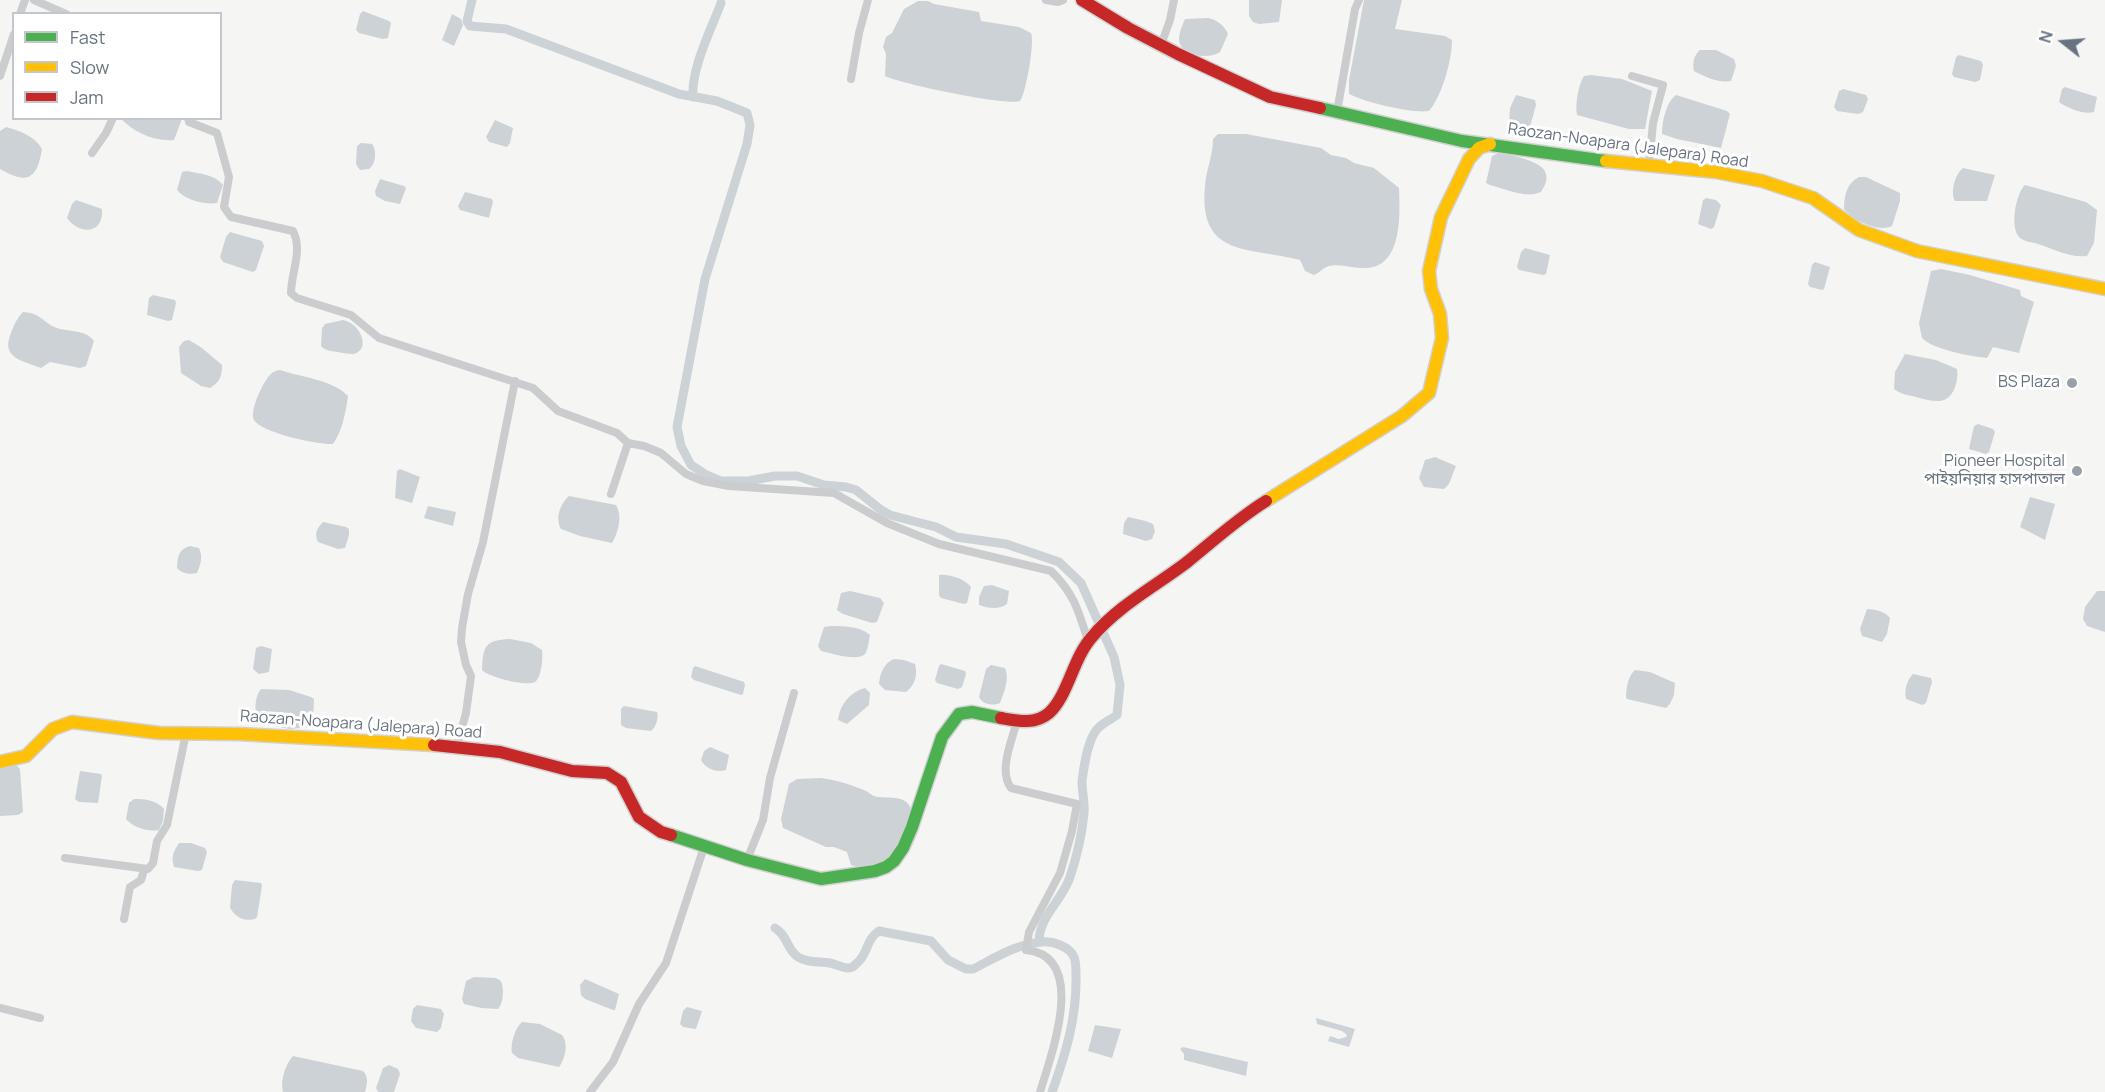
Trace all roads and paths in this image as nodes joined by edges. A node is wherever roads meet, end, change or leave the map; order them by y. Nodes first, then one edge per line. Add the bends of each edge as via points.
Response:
1 (34, 0) edge
2 (868, 0) edge
3 (1046, 0) edge
4 (1063, 0) edge
5 (1082, 0) edge
6 (1174, 0) edge
7 (1359, 0) edge
8 (61, 12) edge
9 (12, 40) edge
10 (1161, 45) junction
11 (0, 76) edge
12 (1632, 76) dead end
13 (851, 79) dead end
14 (1337, 111) junction
15 (112, 120) edge
16 (188, 120) edge
17 (1490, 144) junction
18 (92, 153) dead end
19 (1649, 165) junction
20 (2105, 290) edge
21 (515, 381) junction
22 (628, 443) junction
23 (611, 494) dead end
24 (1090, 638) junction
25 (794, 693) dead end
26 (1017, 722) junction
27 (186, 733) junction
28 (457, 746) junction
29 (0, 762) edge
30 (704, 847) junction
31 (65, 858) dead end
32 (747, 860) junction
33 (144, 870) junction
34 (124, 920) dead end
35 (0, 1008) edge
36 (40, 1018) dead end
37 (590, 1092) edge
38 (1040, 1092) edge

1 - 8 street
2 - 13 street
3 - 4 street
5 - 10 main road
6 - 10 street
7 - 14 street
9 - 11 street
10 - 14 main road via 1263,94
12 - 19 street via 1663,85 1653,123
14 - 17 main road
15 - 18 street
16 - 21 street via 217,133 229,177 224,207 231,217 293,231 297,254 291,293 297,298 351,315 379,338
17 - 19 main road, Raozan-Noapara (Jalepara) Road
17 - 24 main road, Raozan-Noapara (Jalepara) Road via 1479,148 1469,159 1441,217 1429,271 1442,338 1429,393 1402,416 1254,508 1184,564 1133,598
19 - 20 main road, Raozan-Noapara (Jalepara) Road via 1716,172 1762,182 1813,198 1859,230 1895,244
21 - 22 street via 533,388 558,411 617,434
21 - 28 street via 462,628 461,642 471,675
22 - 23 street
22 - 24 street via 661,453 686,474 702,481 834,493 887,523 939,543 1051,571 1077,605
24 - 26 main road, Raozan-Noapara (Jalepara) Road via 1049,713 1025,723
25 - 32 street via 770,778 763,820
26 - 32 main road, Raozan-Noapara (Jalepara) Road via 972,712 959,714 942,737 903,848 886,867 821,879
26 - 38 street via 1005,774 1011,788 1077,804 1060,873 1029,932 1026,950 1038,951 1055,965 1062,993 1058,1026
27 - 28 main road, Raozan-Noapara (Jalepara) Road
27 - 29 main road, Raozan-Noapara (Jalepara) Road via 67,722 53,729 29,754
27 - 33 street via 167,825 157,841 153,862
28 - 30 main road, Raozan-Noapara (Jalepara) Road via 500,752 572,771 607,773 621,782 634,810 648,824
30 - 32 main road, Raozan-Noapara (Jalepara) Road
30 - 37 street via 666,963 639,1004 613,1062
31 - 33 street
33 - 34 street via 141,879 130,887
35 - 36 street

